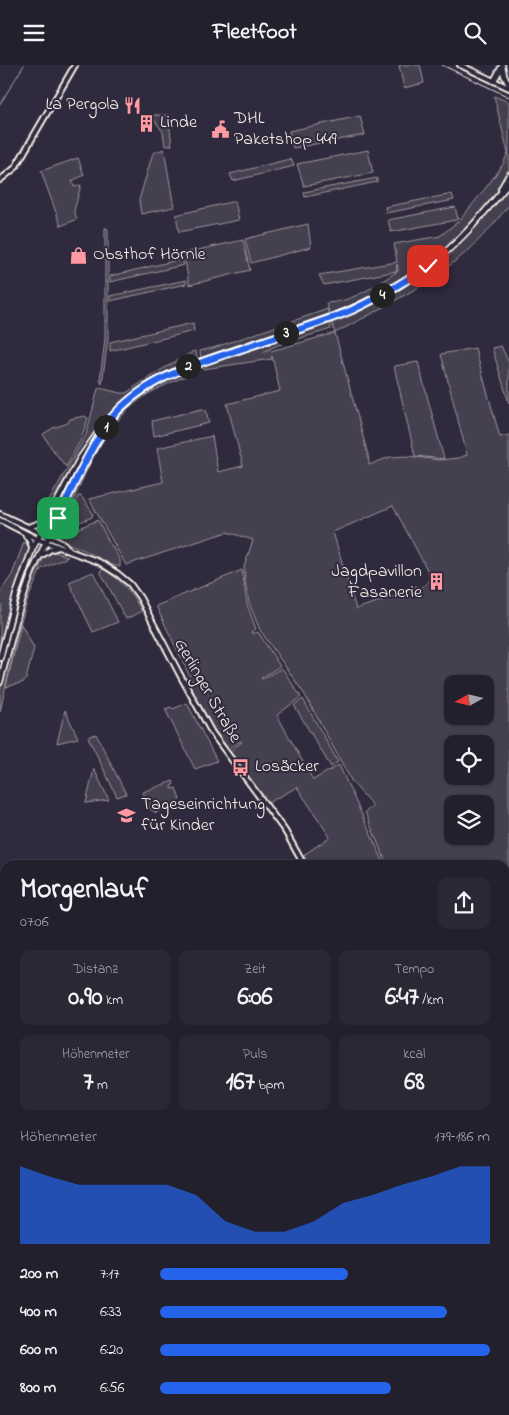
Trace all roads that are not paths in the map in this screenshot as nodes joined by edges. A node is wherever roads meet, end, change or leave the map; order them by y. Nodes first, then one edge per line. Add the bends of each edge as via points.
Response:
1 (75, 65) edge
2 (460, 65) edge
3 (502, 65) edge
4 (494, 81) junction
5 (509, 87) edge
6 (509, 175) edge
7 (0, 180) edge
8 (509, 183) edge
9 (494, 201) junction
10 (108, 422) junction
11 (0, 514) edge
12 (49, 517) junction
13 (0, 520) edge
14 (28, 527) junction
15 (24, 533) junction
16 (40, 533) junction
17 (49, 537) junction
18 (38, 539) junction
19 (46, 543) junction
20 (58, 547) junction
21 (32, 550) junction
22 (70, 551) junction
23 (40, 556) junction
24 (0, 658) edge
25 (0, 682) edge
26 (301, 860) edge

1 - 7 main road via 15,168
2 - 4 main road
3 - 4 main road
3 - 5 main road
4 - 5 main road
6 - 9 main road
8 - 9 main road
9 - 10 main road via 442,255 391,290 345,313 166,376 130,400
10 - 12 main road via 75,467
10 - 17 main road via 82,466
11 - 14 main road, Gerlinger Straße
12 - 14 main road
12 - 16 main road
13 - 15 main road, Gerlinger Straße
14 - 16 main road, Gerlinger Straße
15 - 18 main road, Gerlinger Straße
15 - 21 main road
16 - 17 main road, Gerlinger Straße
16 - 18 main road
17 - 19 main road
17 - 22 main road, Gerlinger Straße
18 - 19 main road, Gerlinger Straße
18 - 21 main road
19 - 20 main road, Gerlinger Straße
19 - 23 main road
20 - 22 main road, Gerlinger Straße
20 - 23 main road
21 - 24 main road via 16,595
22 - 26 main road, Gerlinger Straße via 113,570 136,591 209,728 285,831
23 - 25 main road via 20,605

